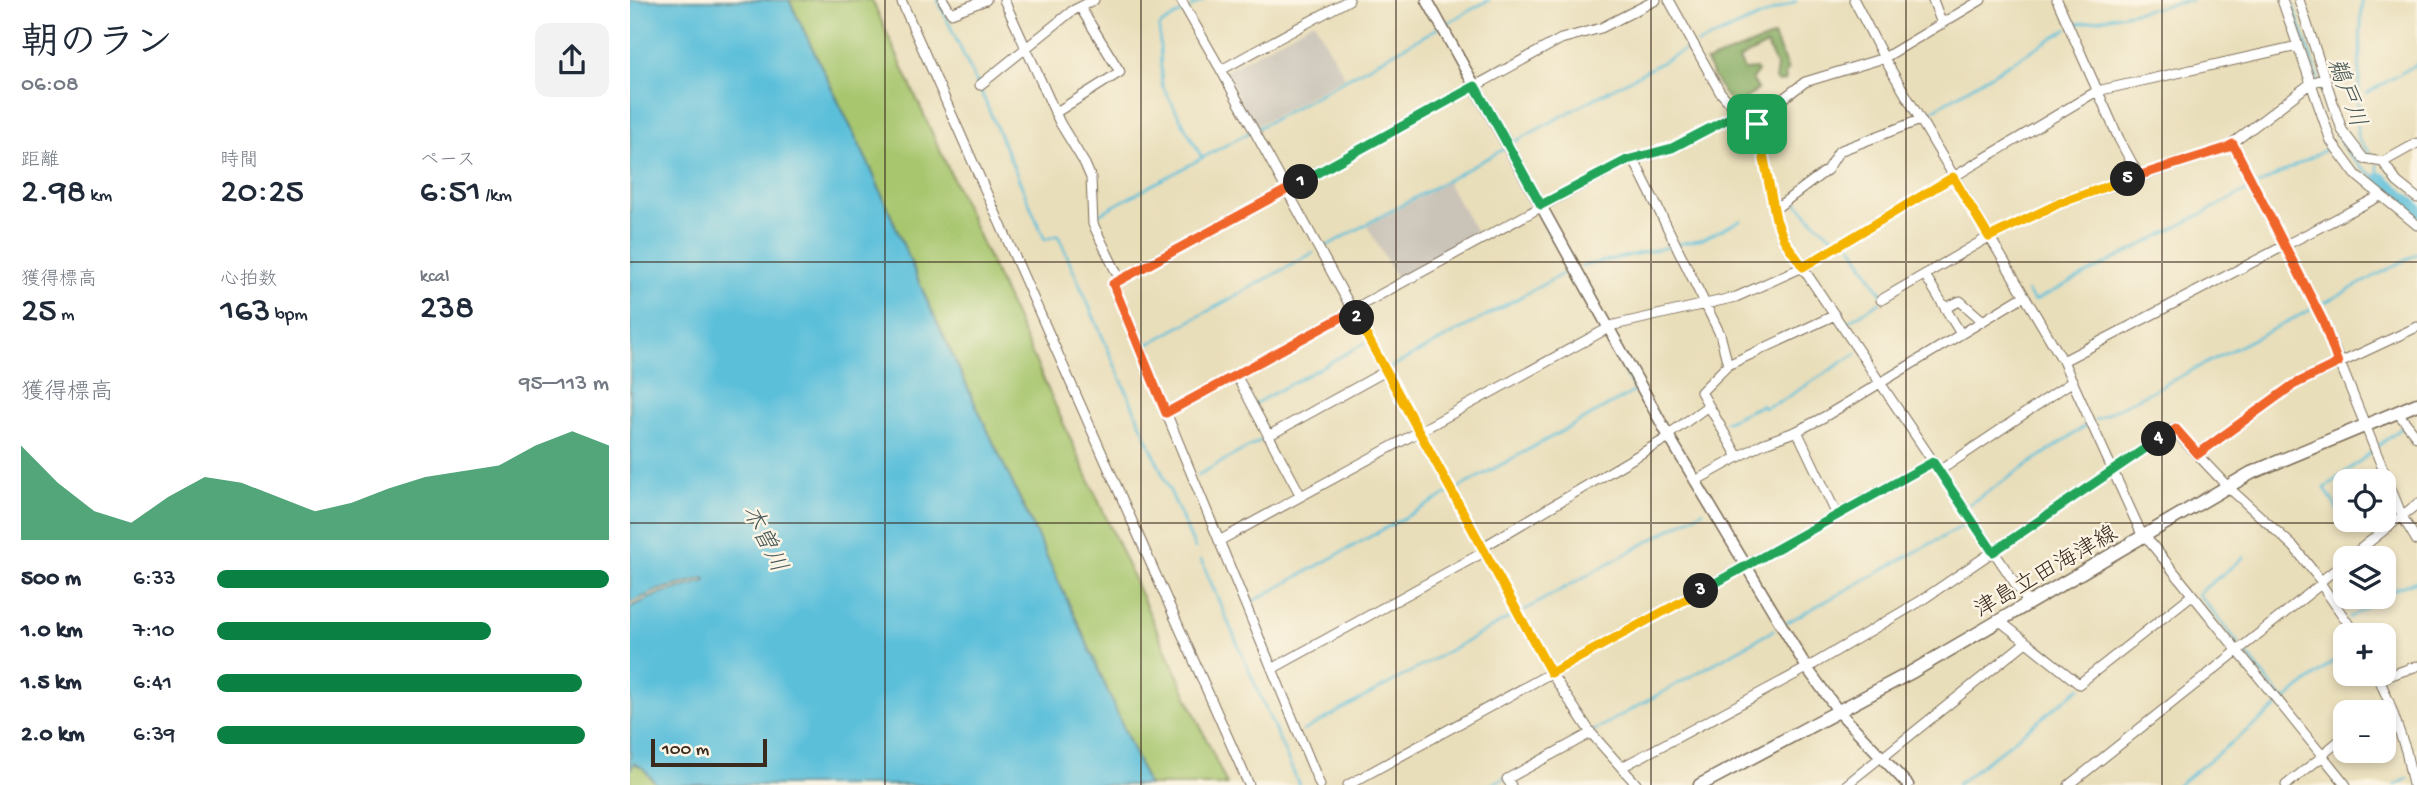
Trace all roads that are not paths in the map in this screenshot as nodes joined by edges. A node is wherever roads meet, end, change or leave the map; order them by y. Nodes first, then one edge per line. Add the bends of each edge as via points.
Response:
1 (901, 0) edge
2 (943, 0) edge
3 (986, 0) edge
4 (1004, 0) edge
5 (1094, 0) edge
6 (1181, 0) edge
7 (1349, 0) edge
8 (1427, 0) edge
9 (1656, 0) edge
10 (1669, 0) edge
11 (1854, 0) edge
12 (1933, 0) edge
13 (1981, 0) edge
14 (2057, 0) edge
15 (2282, 0) edge
16 (2300, 0) edge
17 (1080, 7) junction
18 (1942, 24) junction
19 (2298, 46) junction
20 (1024, 49) junction
21 (1884, 58) junction
22 (1221, 70) junction
23 (2326, 78) junction
24 (2311, 83) junction
25 (979, 85) dead end
26 (1475, 86) junction
27 (2097, 91) junction
28 (1055, 113) junction
29 (1739, 113) junction
30 (1920, 120) junction
31 (1757, 124) junction
32 (2417, 143) edge
33 (2233, 144) junction
34 (1633, 158) junction
35 (2378, 161) junction
36 (2139, 176) junction
37 (1953, 177) junction
38 (1286, 190) junction
39 (2381, 196) junction
40 (2417, 198) edge
41 (1541, 205) junction
42 (1775, 209) junction
43 (2417, 225) edge
44 (1989, 237) junction
45 (2284, 246) junction
46 (1803, 267) junction
47 (1925, 275) junction
48 (1120, 280) junction
49 (2024, 296) junction
50 (1881, 300) dead end
51 (1705, 304) junction
52 (1945, 308) junction
53 (1352, 310) junction
54 (1835, 315) junction
55 (1983, 321) junction
56 (1609, 327) junction
57 (2417, 327) edge
58 (1961, 334) junction
59 (2063, 361) junction
60 (2338, 363) junction
61 (1728, 365) junction
62 (1386, 371) junction
63 (1236, 375) junction
64 (2073, 381) junction
65 (1880, 383) junction
66 (2417, 404) edge
67 (1708, 406) junction
68 (1166, 413) junction
69 (2398, 413) junction
70 (2367, 427) junction
71 (1797, 430) junction
72 (1418, 432) junction
73 (1268, 436) junction
74 (1668, 436) junction
75 (2417, 437) edge
76 (2198, 454) junction
77 (1738, 457) junction
78 (1933, 462) junction
79 (1939, 471) junction
80 (2113, 472) junction
81 (1695, 481) junction
82 (2228, 487) junction
83 (1301, 496) junction
84 (2417, 504) edge
85 (1837, 515) junction
86 (2402, 516) junction
87 (2144, 537) junction
88 (1219, 541) junction
89 (2417, 541) edge
90 (2364, 546) edge
91 (1484, 550) junction
92 (1993, 552) junction
93 (1745, 567) junction
94 (2333, 572) edge
95 (2321, 582) junction
96 (2192, 595) junction
97 (2029, 604) junction
98 (2000, 621) junction
99 (2349, 623) edge
100 (2026, 642) junction
101 (2238, 650) junction
102 (2417, 666) edge
103 (1807, 668) junction
104 (1272, 669) junction
105 (2396, 671) edge
106 (1551, 673) junction
107 (1839, 712) junction
108 (2396, 722) edge
109 (1591, 733) junction
110 (2333, 746) edge
111 (2322, 755) junction
112 (1881, 758) junction
113 (1622, 767) junction
114 (1249, 785) edge
115 (1320, 785) edge
116 (1348, 785) edge
117 (1511, 785) edge
118 (1637, 785) edge
119 (1700, 785) edge
120 (1846, 785) edge
121 (1908, 785) edge
122 (2069, 785) edge
123 (2286, 785) edge
124 (2346, 785) edge
125 (2413, 785) edge

1 - 114 street
2 - 3 street via 951,13
4 - 20 street
5 - 17 street
6 - 22 street
7 - 22 street
8 - 26 street
9 - 26 street via 1601,28 1561,39
10 - 29 street via 1720,92
11 - 21 street
12 - 18 street
13 - 18 street
14 - 27 street
15 - 19 street
16 - 23 street
17 - 20 street
17 - 28 street via 1120,72
18 - 21 street
19 - 24 street
19 - 27 street
20 - 25 street
20 - 28 street
21 - 30 street
21 - 31 street via 1805,82
22 - 38 street
23 - 24 street
23 - 35 street via 2342,130 2364,159
24 - 33 street
24 - 39 street via 2335,149
26 - 38 street
26 - 41 street
27 - 36 street
27 - 37 street
28 - 48 street via 1091,178 1093,224
29 - 31 street
29 - 34 street via 1672,148
30 - 37 street
30 - 42 street via 1839,151 1827,170
31 - 42 street
32 - 35 street
33 - 36 street
33 - 45 street
34 - 41 street
34 - 51 street
35 - 40 street
36 - 44 street via 2060,203
37 - 44 street
37 - 46 street
38 - 48 street
38 - 53 street
39 - 43 street
39 - 45 street
41 - 53 street
41 - 56 street
42 - 46 street via 1784,240
44 - 47 street
44 - 49 street
45 - 59 street
45 - 60 street via 2323,321
46 - 51 street via 1736,298
46 - 54 street
47 - 50 street
47 - 52 street
48 - 68 street via 1113,284
49 - 55 street
49 - 59 street
51 - 56 street
51 - 61 street
52 - 55 street via 1961,301
52 - 58 street
53 - 62 street
53 - 63 street
54 - 61 street
54 - 65 street
55 - 58 street
56 - 72 street
56 - 74 street
57 - 60 street
58 - 65 street
59 - 64 street
60 - 70 street
60 - 76 street via 2293,385
61 - 67 street via 1701,392
62 - 72 street
62 - 73 street
63 - 68 street
63 - 73 street
64 - 79 street
64 - 80 street
65 - 71 street
65 - 78 street
66 - 69 main road, 津島立田海津線
67 - 74 street
67 - 77 street
68 - 88 street
69 - 70 main road, 津島立田海津線
69 - 75 street
70 - 82 main road, 津島立田海津線 via 2273,463
70 - 86 street
71 - 77 street
71 - 85 street
72 - 83 street
72 - 91 street
73 - 83 street
74 - 81 street
74 - 91 street
76 - 80 street via 2173,429
76 - 82 street
77 - 81 street
78 - 79 street
78 - 85 street
79 - 92 street
80 - 87 street
80 - 92 street
81 - 93 street
82 - 87 main road, 津島立田海津線
82 - 95 street via 2294,547
83 - 88 street
84 - 86 street
85 - 93 street
86 - 89 street
86 - 90 street
87 - 96 street
87 - 97 main road, 津島立田海津線
88 - 104 street
91 - 104 street
91 - 106 street
92 - 97 street
92 - 103 street via 1919,603
93 - 103 street
93 - 106 street
94 - 95 street
95 - 99 street
95 - 101 street
96 - 100 street via 2079,684
96 - 101 street
97 - 98 main road, 津島立田海津線
98 - 100 street
98 - 107 main road, 津島立田海津線
100 - 112 street
101 - 111 street
101 - 122 street
102 - 105 street
103 - 107 street
103 - 113 street
104 - 115 street
106 - 109 street
106 - 116 street
107 - 112 street
107 - 119 main road, 津島立田海津線
108 - 125 street
109 - 113 street
109 - 117 street via 1507,779
110 - 111 street
111 - 123 street
111 - 124 street
112 - 120 street
112 - 121 street
113 - 118 street

